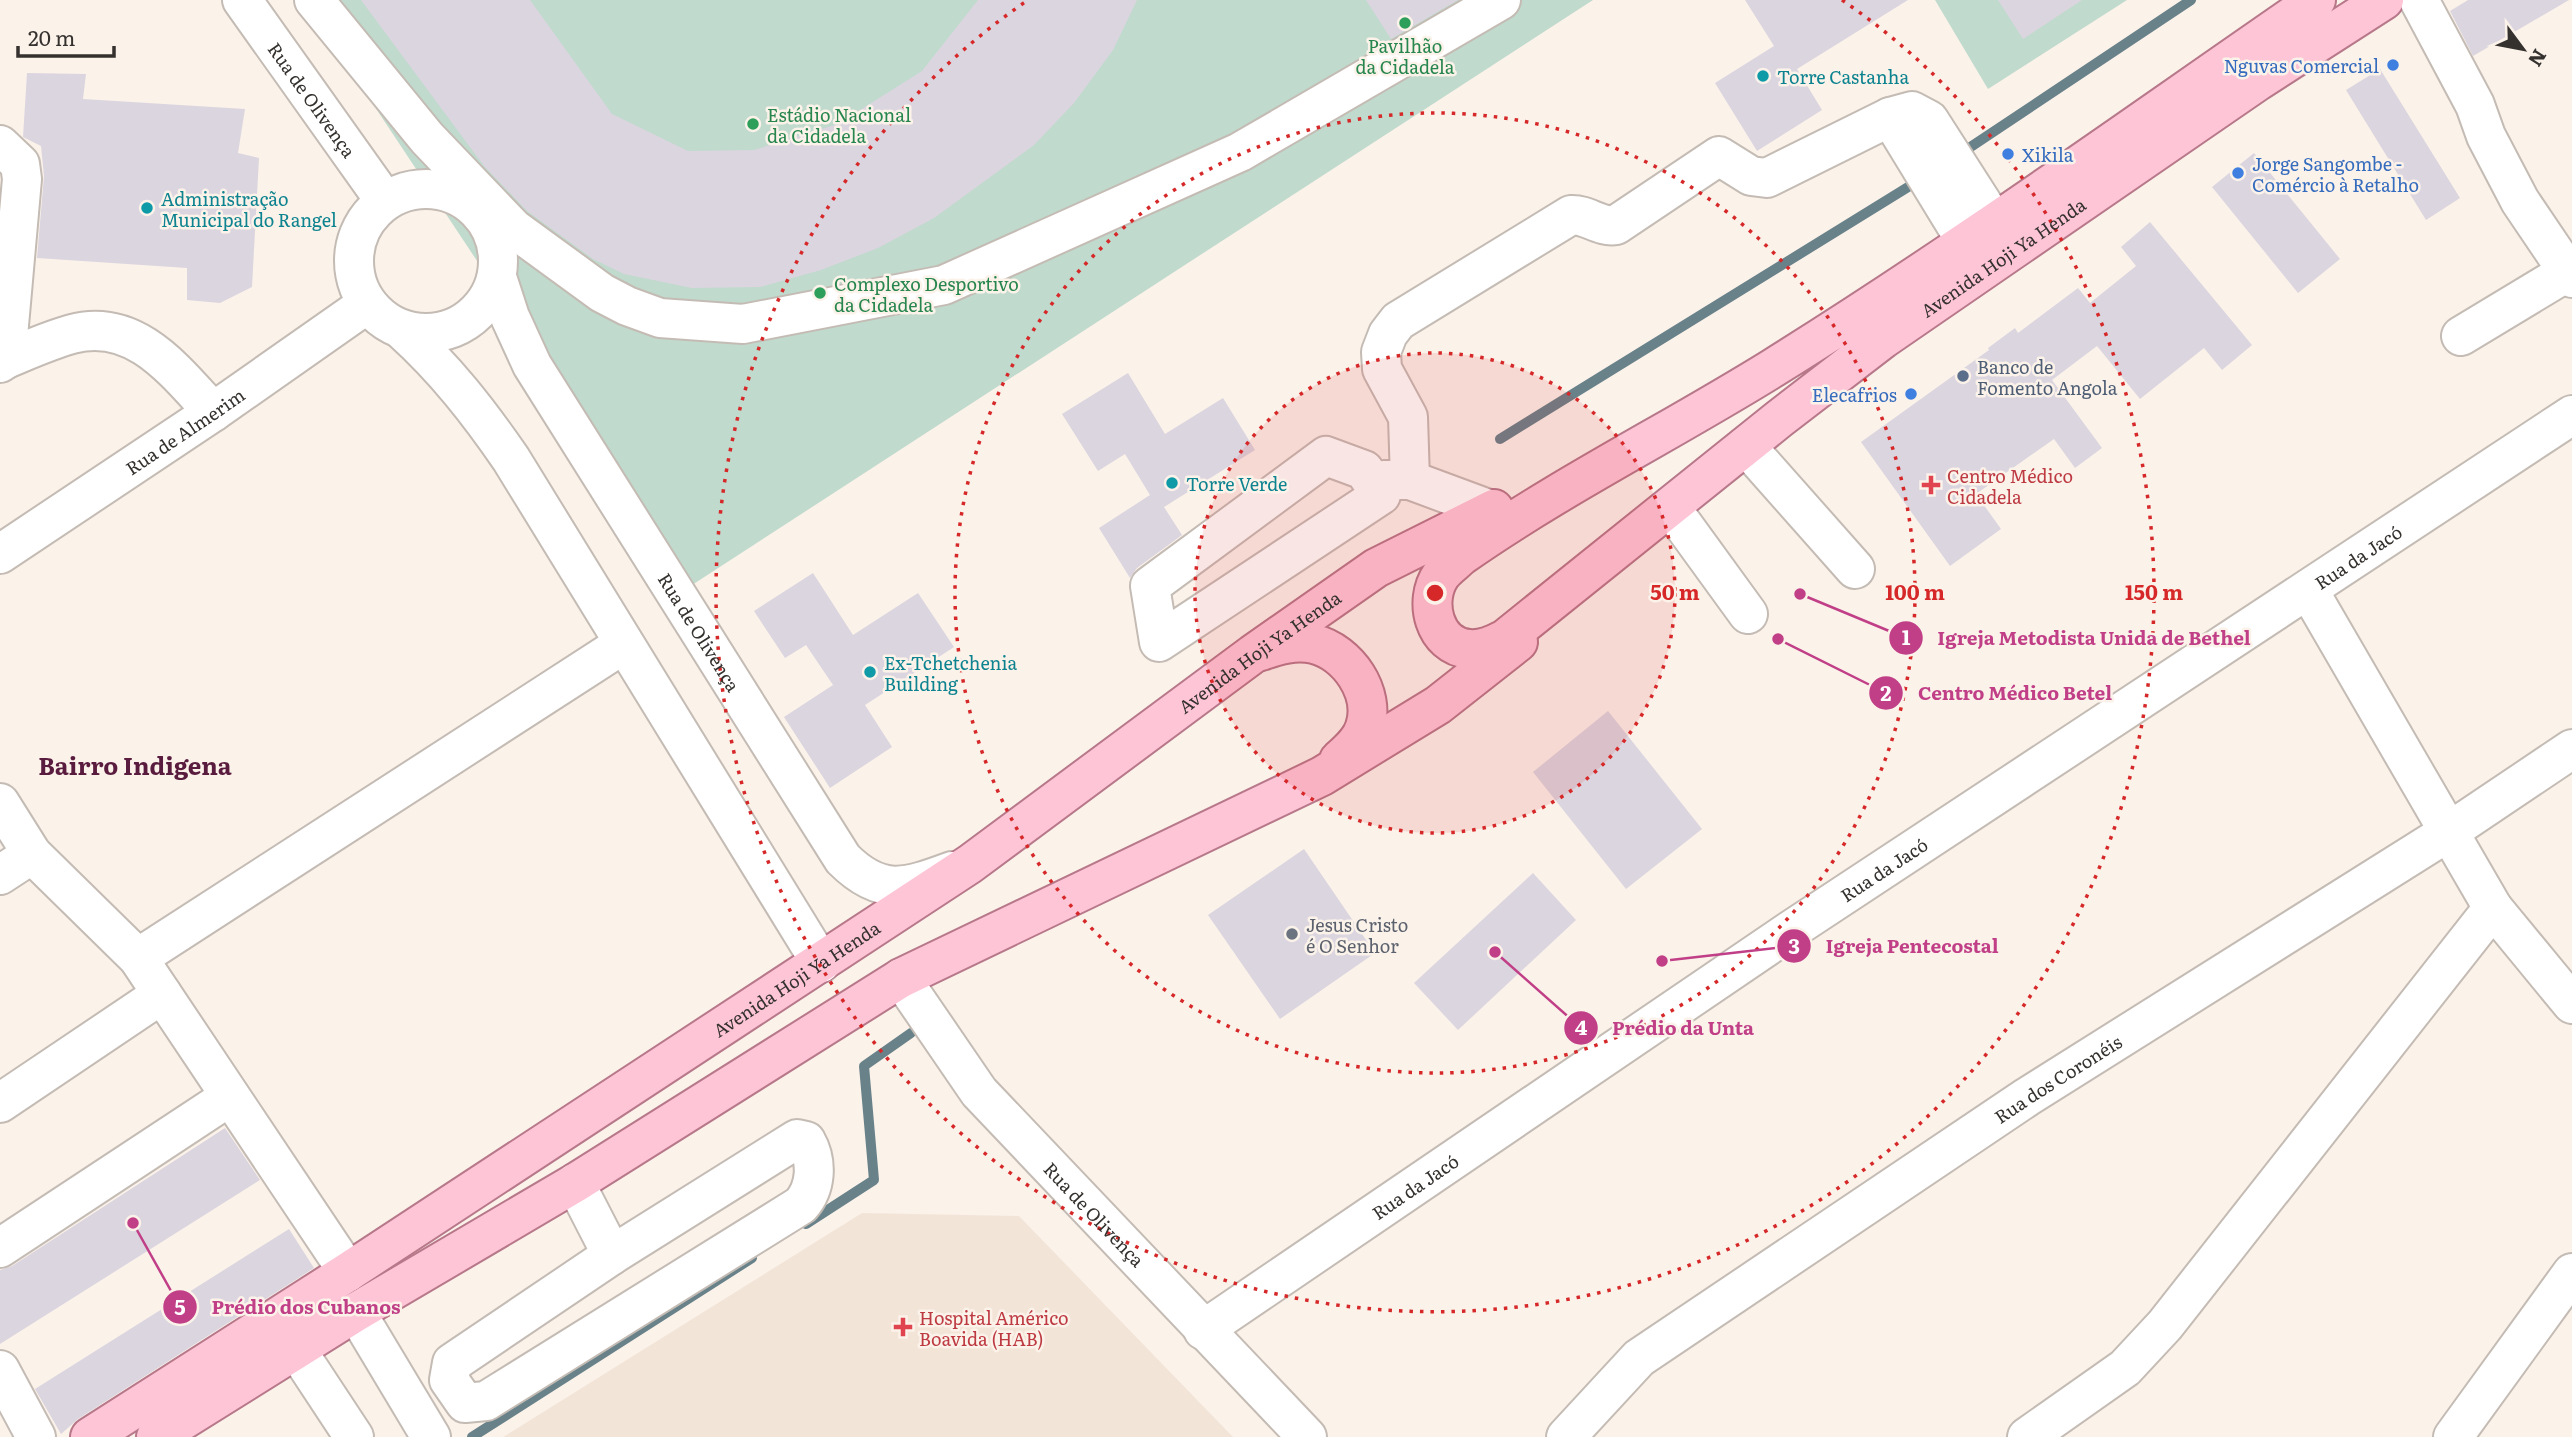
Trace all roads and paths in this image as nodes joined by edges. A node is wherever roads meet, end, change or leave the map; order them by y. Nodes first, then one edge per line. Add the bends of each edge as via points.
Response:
1 (242, 0) edge
2 (314, 0) edge
3 (1501, 0) edge
4 (2316, 0) edge
5 (2384, 0) edge
6 (2418, 0) edge
7 (0, 145) edge
8 (385, 201) junction
9 (1981, 233) junction
10 (2569, 275) edge
11 (497, 276) junction
12 (367, 304) junction
13 (402, 330) junction
14 (2461, 336) dead end
15 (3, 361) edge
16 (213, 412) junction
17 (2572, 415) edge
18 (1746, 446) junction
19 (1625, 452) junction
20 (1371, 480) junction
21 (1410, 480) junction
22 (1671, 508) junction
23 (1491, 510) junction
24 (1637, 536) junction
25 (0, 554) edge
26 (1855, 569) dead end
27 (2309, 591) junction
28 (1748, 614) dead end
29 (622, 645) junction
30 (1253, 654) junction
31 (2572, 749) edge
32 (1322, 776) junction
33 (0, 803) edge
34 (2450, 831) junction
35 (32, 854) junction
36 (970, 864) junction
37 (0, 875) edge
38 (2493, 908) junction
39 (138, 958) junction
40 (821, 963) junction
41 (901, 978) junction
42 (162, 994) junction
43 (2572, 1004) edge
44 (229, 1097) junction
45 (0, 1103) edge
46 (575, 1182) junction
47 (0, 1248) edge
48 (612, 1255) junction
49 (348, 1272) junction
50 (2572, 1273) edge
51 (356, 1312) junction
52 (1203, 1330) junction
53 (296, 1349) junction
54 (0, 1370) edge
55 (36, 1437) edge
56 (90, 1437) edge
57 (156, 1437) edge
58 (354, 1437) edge
59 (431, 1437) edge
60 (1307, 1437) edge
61 (1566, 1437) edge
62 (2027, 1437) edge
63 (2453, 1437) edge

1 - 8 street, Rua de Olivença
2 - 3 street via 427,138 513,228 627,306 660,318 743,324 944,285 1240,152
4 - 9 main road, Avenida Hoji Ya Henda
5 - 18 main road, Avenida Hoji Ya Henda via 1883,339
6 - 10 street via 2521,201
7 - 15 street via 20,164 22,179
8 - 11 street via 419,188 457,194 482,214 494,234
8 - 12 street via 369,216 357,239 357,285
9 - 19 main road, Avenida Hoji Ya Henda via 1770,370
9 - 21 street via 1929,120 1912,111 1890,117 1767,177 1751,176 1719,156 1616,225 1571,215 1398,321 1388,334 1381,352 1382,369 1408,417
10 - 14 street
11 - 13 street via 481,309 459,326 417,333
11 - 36 street, Rua de Olivença via 532,365 843,859 876,884 898,887
12 - 13 street
12 - 16 street, Rua de Almerim
13 - 29 street via 441,366 477,410
15 - 16 street via 73,333 128,335 152,350
16 - 25 street, Rua de Almerim
17 - 27 street, Rua da Jacó
18 - 22 main road, Avenida Hoji Ya Henda
18 - 26 street
19 - 23 main road, Avenida Hoji Ya Henda
19 - 24 main road via 1461,556 1441,576 1433,594 1437,627 1454,645 1485,649 1505,639
20 - 20 street via 1364,470 1326,456 1150,586 1159,642 1381,495
20 - 21 street
21 - 23 street
22 - 24 main road, Avenida Hoji Ya Henda
22 - 28 street
23 - 30 main road, Avenida Hoji Ya Henda via 1376,568
24 - 32 main road via 1493,664 1428,711
27 - 34 street
27 - 52 street, Rua da Jacó via 1791,930
29 - 39 street
29 - 40 street
30 - 32 main road via 1285,642 1315,644 1346,661 1362,684 1368,703 1365,727 1354,747
30 - 36 main road, Avenida Hoji Ya Henda
31 - 34 street, Rua dos Coronéis
32 - 41 main road
33 - 35 street
34 - 38 street
34 - 61 street, Rua dos Coronéis via 2027,1097 1639,1358
35 - 37 street
35 - 39 street
36 - 40 main road, Avenida Hoji Ya Henda
38 - 43 street
38 - 62 street via 2165,1325 2125,1368
39 - 42 street
40 - 49 main road, Avenida Hoji Ya Henda
41 - 46 main road
41 - 52 street, Rua de Olivença via 979,1092
42 - 44 street
42 - 45 street
44 - 47 street
44 - 49 street
46 - 48 street
46 - 51 main road
48 - 48 street via 452,1363 449,1380 465,1403 486,1401 801,1205 811,1194 811,1150 806,1141 797,1139
49 - 56 main road, Avenida Hoji Ya Henda
50 - 63 street
51 - 53 main road
51 - 59 street
52 - 60 street, Rua de Olivença
53 - 57 main road
53 - 58 street
54 - 55 street

